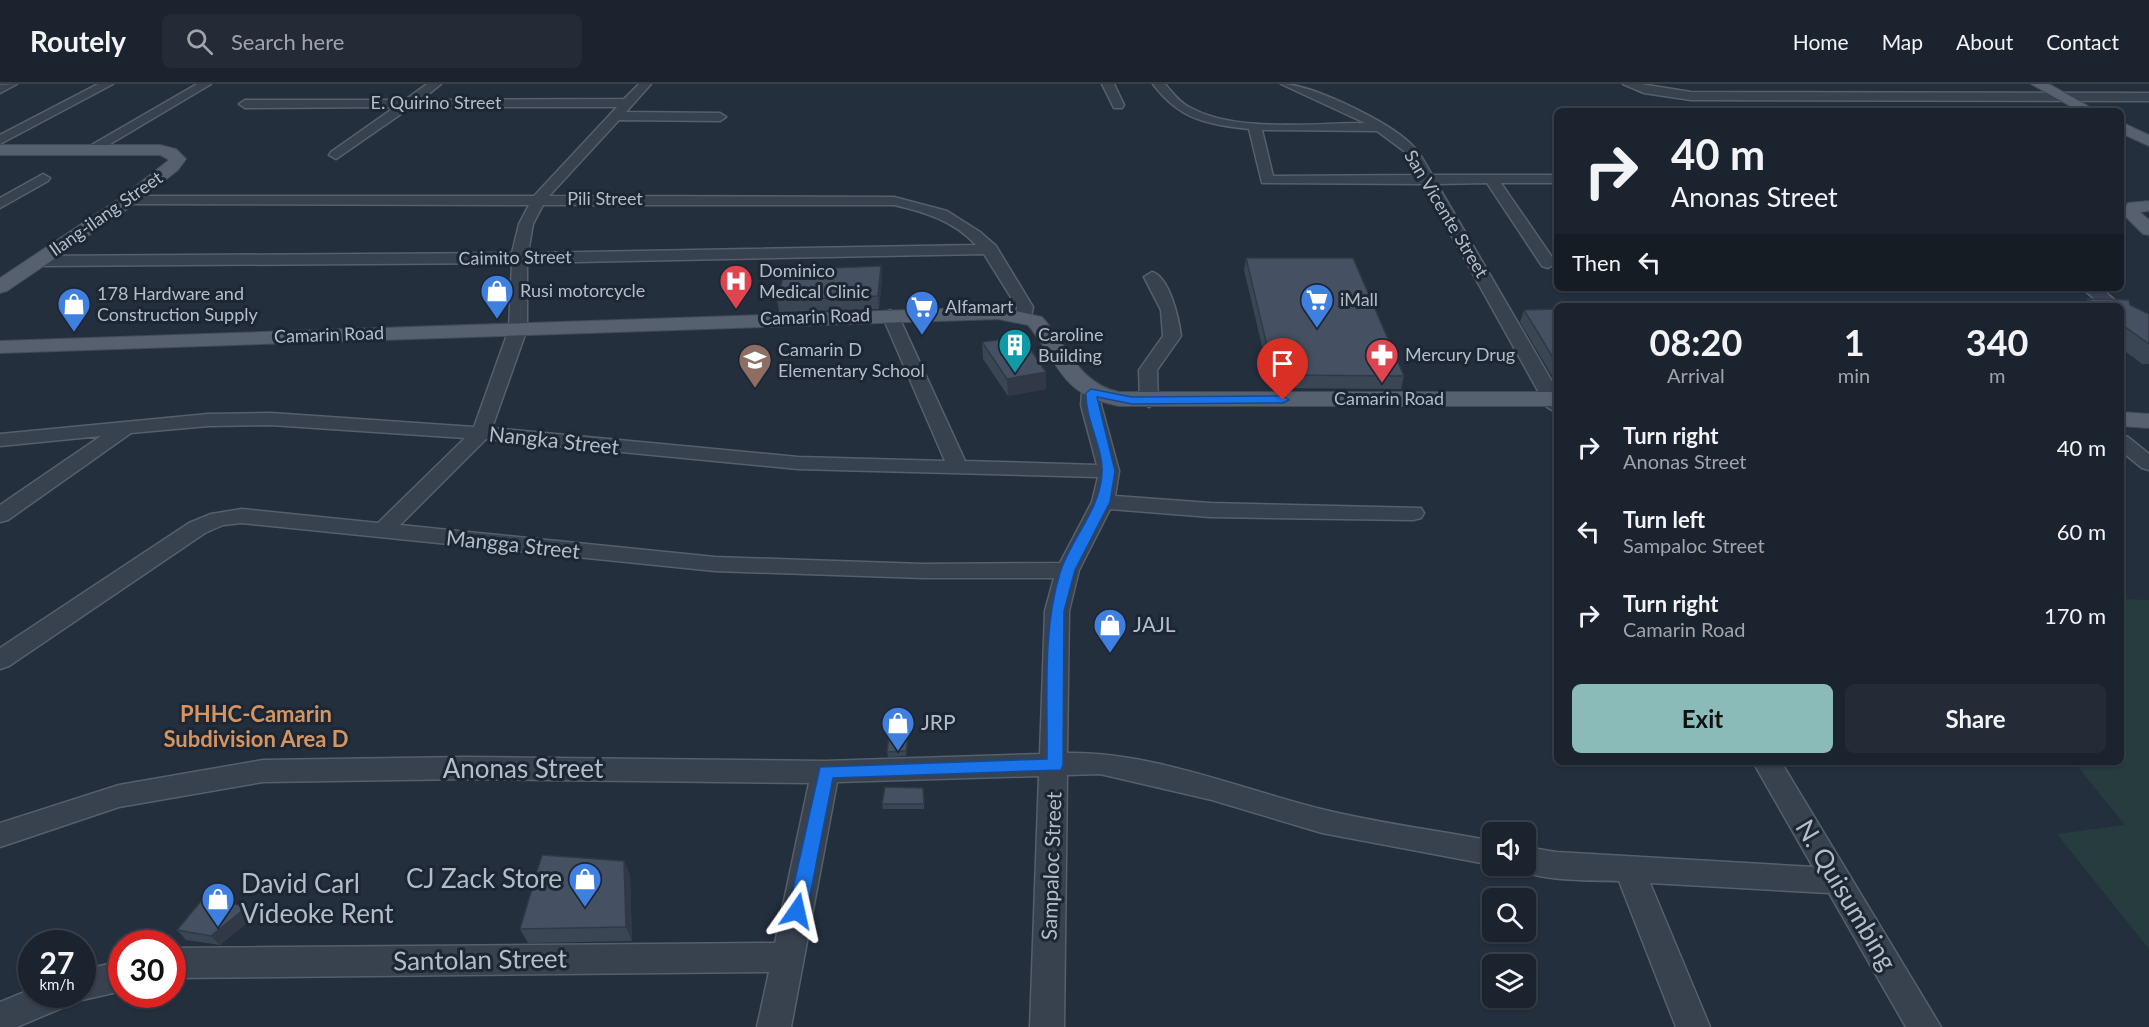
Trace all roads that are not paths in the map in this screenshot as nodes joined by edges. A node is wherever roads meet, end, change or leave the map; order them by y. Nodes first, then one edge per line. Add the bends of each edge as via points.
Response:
1 (11, 84) edge
2 (106, 84) edge
3 (205, 84) edge
4 (435, 84) edge
5 (645, 84) edge
6 (1108, 84) edge
7 (1159, 84) edge
8 (1287, 84) edge
9 (1629, 84) edge
10 (1787, 84) edge
11 (1970, 84) edge
12 (2038, 84) edge
13 (0, 89) edge
14 (1806, 96) junction
15 (1993, 97) junction
16 (2063, 97) junction
17 (2149, 97) edge
18 (409, 103) junction
19 (627, 103) junction
20 (245, 104) dead end
21 (1118, 105) dead end
22 (1824, 108) edge
23 (2013, 108) edge
24 (2084, 108) edge
25 (615, 116) junction
26 (720, 117) dead end
27 (1254, 125) junction
28 (1381, 128) junction
29 (2124, 128) edge
30 (0, 140) edge
31 (2149, 141) edge
32 (0, 150) edge
33 (90, 150) junction
34 (336, 154) dead end
35 (43, 178) dead end
36 (1491, 179) junction
37 (1554, 179) edge
38 (1429, 180) junction
39 (7, 195) edge
40 (129, 200) junction
41 (539, 200) junction
42 (0, 204) edge
43 (2149, 206) edge
44 (2149, 230) edge
45 (991, 249) junction
46 (519, 258) junction
47 (39, 261) junction
48 (1548, 264) dead end
49 (1152, 277) dead end
50 (0, 287) edge
51 (2094, 291) edge
52 (2110, 303) edge
53 (890, 315) junction
54 (1024, 316) junction
55 (518, 328) junction
56 (0, 347) edge
57 (1091, 393) junction
58 (1554, 399) edge
59 (1149, 401) junction
60 (1554, 401) edge
61 (2124, 419) edge
62 (2149, 421) edge
63 (124, 429) junction
64 (481, 433) junction
65 (0, 440) edge
66 (2124, 444) edge
67 (2149, 465) edge
68 (958, 468) junction
69 (1109, 471) junction
70 (1103, 502) junction
71 (1413, 513) dead end
72 (0, 514) edge
73 (382, 531) junction
74 (1068, 570) junction
75 (0, 660) edge
76 (1055, 765) junction
77 (1769, 765) edge
78 (825, 772) junction
79 (0, 835) edge
80 (1482, 851) edge
81 (1536, 861) edge
82 (1629, 869) junction
83 (1837, 880) junction
84 (788, 957) junction
85 (186, 963) edge
86 (24, 1008) edge
87 (0, 1018) edge
88 (774, 1027) edge
89 (1047, 1027) edge
90 (1694, 1027) edge
91 (1924, 1027) edge

1 - 13 street
2 - 30 street
3 - 33 street
4 - 18 street
5 - 19 street
6 - 21 street
7 - 27 street via 1177,105 1188,111
8 - 28 street, San Vicente Street
9 - 14 street via 1694,100
10 - 14 street
11 - 15 street
12 - 16 main road
14 - 15 street
14 - 22 street
15 - 16 street
15 - 23 street
16 - 17 street
16 - 24 main road
18 - 19 street, E. Quirino Street
18 - 20 street, E. Quirino Street
18 - 34 street
19 - 25 street
25 - 26 street
25 - 41 street
27 - 28 street
27 - 38 street via 1267,180
28 - 38 street, San Vicente Street via 1409,149
29 - 31 main road
32 - 33 main road, Ilang-ilang Street
33 - 40 main road, Ilang-ilang Street via 160,150 176,155 178,159 172,167
35 - 39 street
36 - 37 street
36 - 38 street
36 - 48 street
38 - 58 street, San Vicente Street
39 - 42 street
40 - 41 street, Pili Street
40 - 47 main road, Ilang-ilang Street
41 - 45 street, Pili Street via 894,201 951,217
41 - 46 street via 526,224
43 - 44 main road via 2134,207 2131,213
45 - 46 street, Caimito Street
45 - 54 street, Pili Street via 1025,307
46 - 47 street, Caimito Street
46 - 55 street
47 - 50 main road, Ilang-ilang Street
49 - 59 street via 1169,310 1172,336 1148,370
51 - 52 street
53 - 54 main road, Camarin Road
53 - 55 main road, Camarin Road
53 - 68 street
54 - 57 main road via 1041,328 1069,372
55 - 56 main road, Camarin Road
55 - 64 street
57 - 59 main road, Camarin Road
57 - 69 street, Sampaloc Street
59 - 60 main road, Camarin Road
61 - 62 main road
63 - 64 street, Nangka Street via 243,418
63 - 65 street, Nangka Street
63 - 72 street
64 - 68 street, Nangka Street via 798,463
64 - 73 street
66 - 67 street
68 - 69 street, Nangka Street
69 - 70 street, Sampaloc Street
70 - 71 street via 1210,510
70 - 74 street, Sampaloc Street
73 - 74 street, Mangga Street via 715,564 923,571
73 - 75 street, Mangga Street via 242,516 219,519 197,528
74 - 76 street, Sampaloc Street via 1057,611
76 - 78 street, Anonas Street
76 - 80 street, Anonas Street via 1100,764 1212,789 1322,821
76 - 89 street, Sampaloc Street
77 - 83 street, N. Quisumbing
78 - 79 street, Anonas Street via 467,768 263,771 119,796
78 - 84 street
81 - 82 street
82 - 83 street
82 - 90 street
83 - 91 street, N. Quisumbing
84 - 85 street, Santolan Street
84 - 88 street
86 - 87 street

